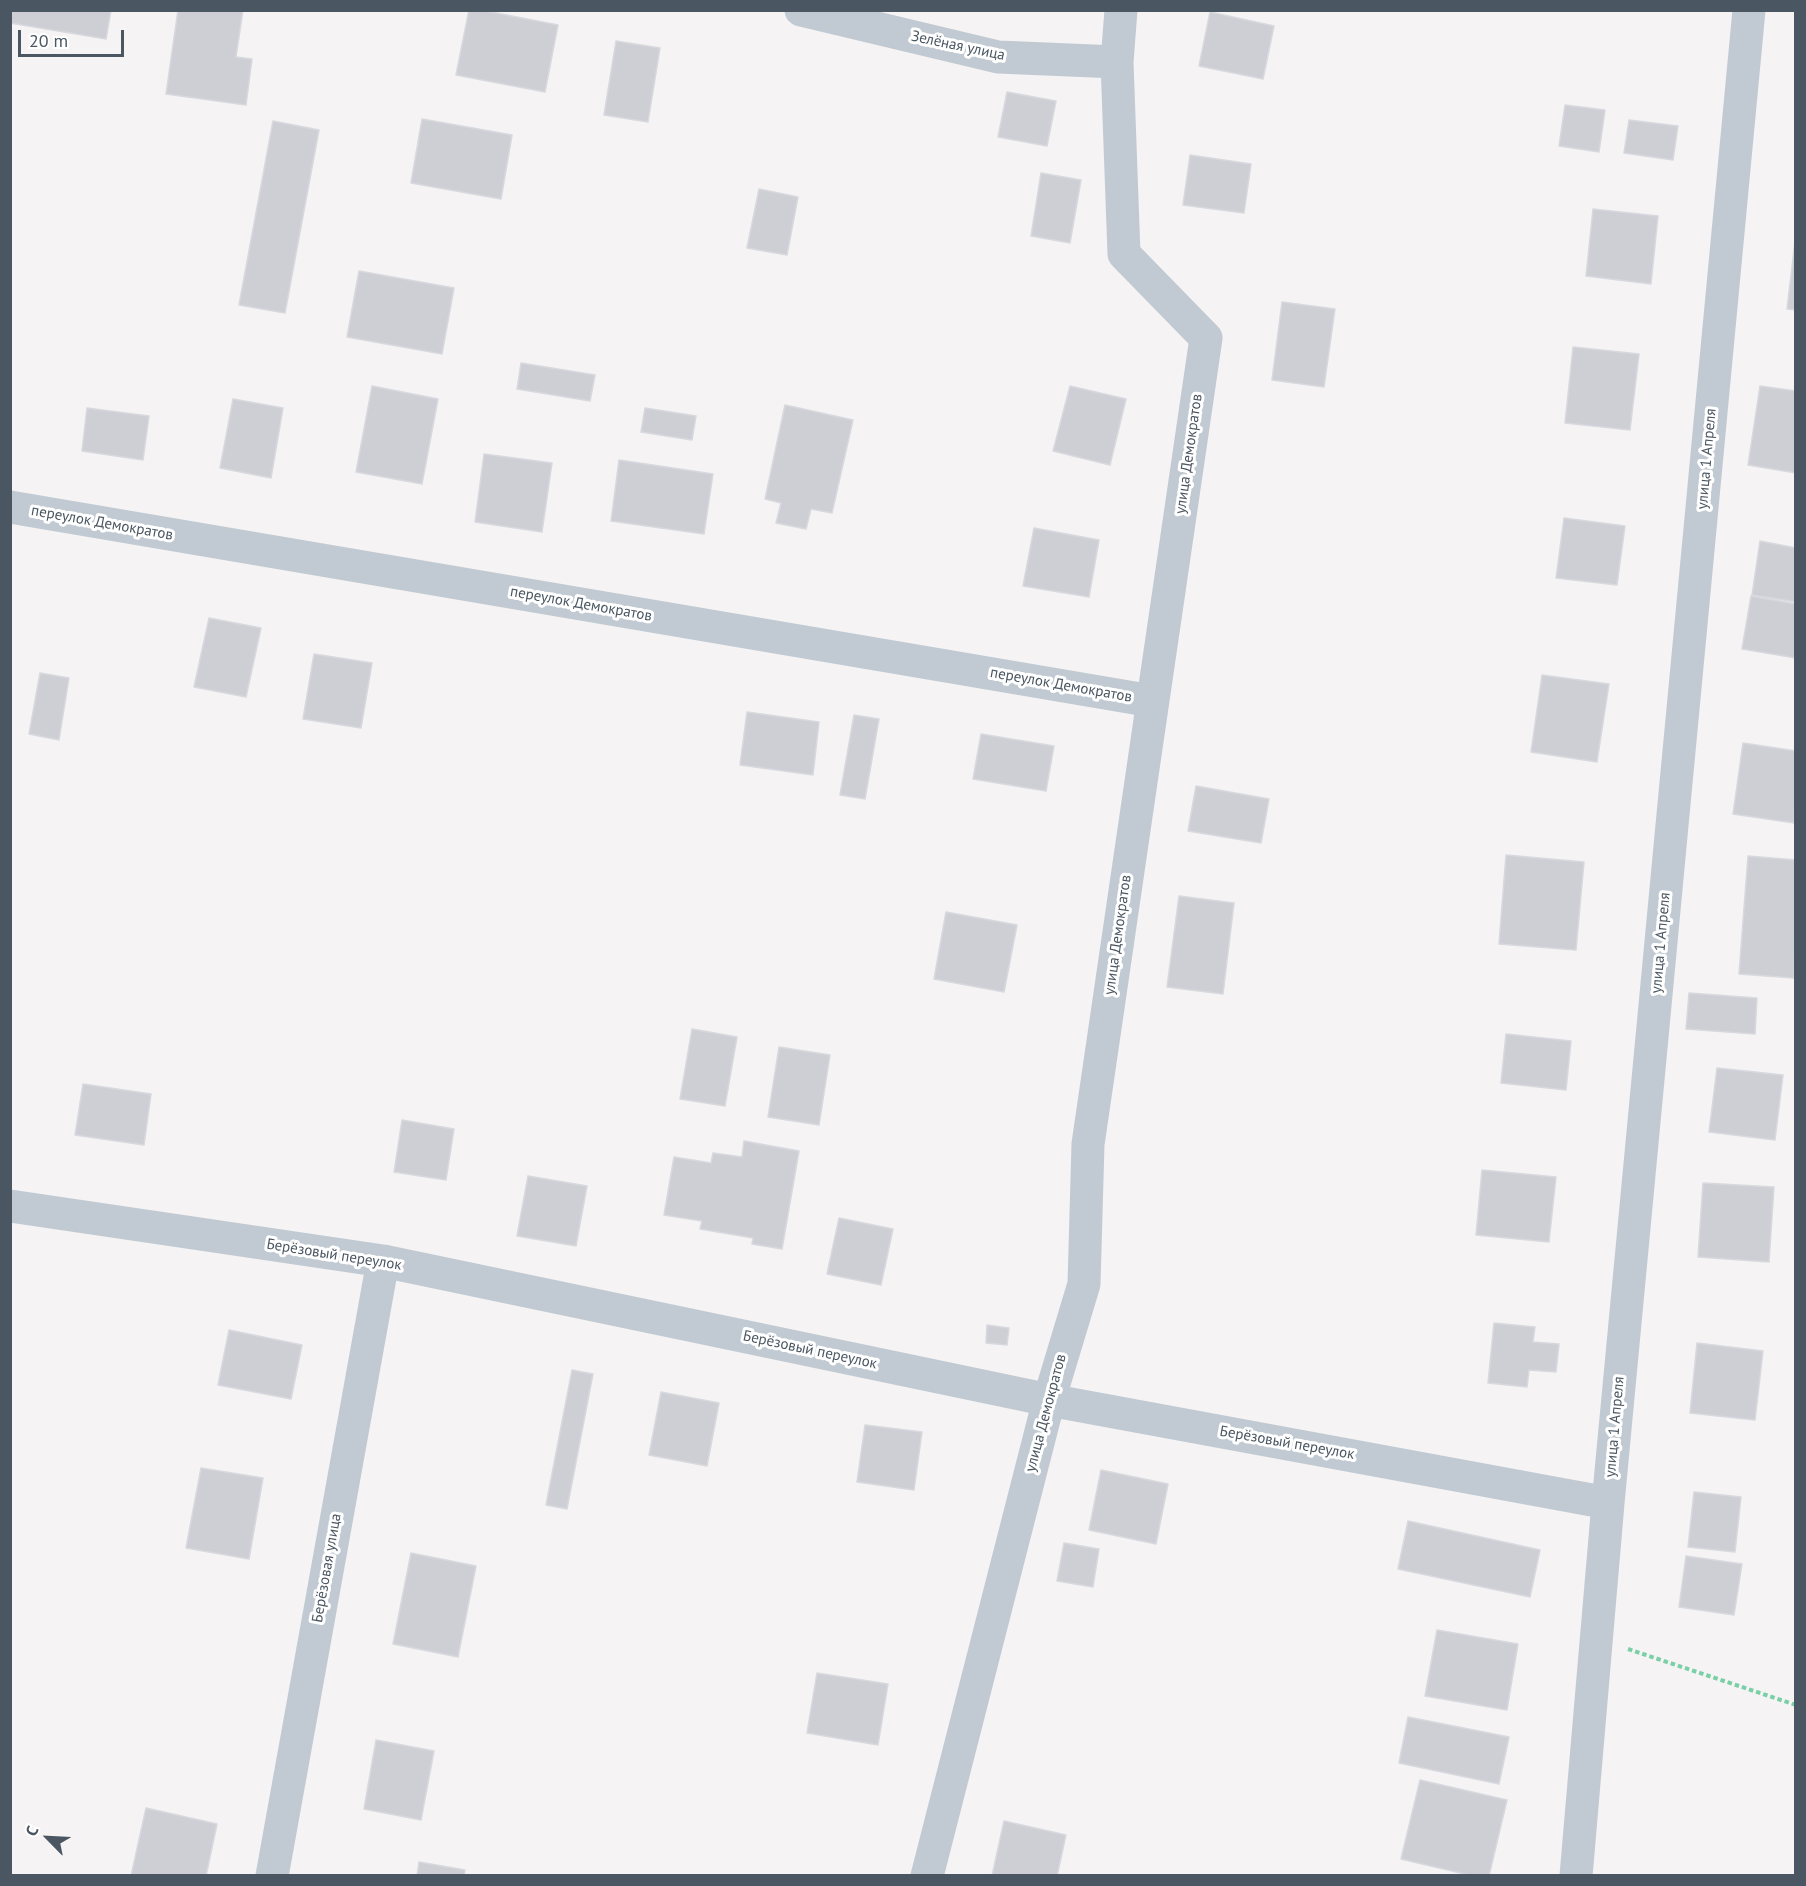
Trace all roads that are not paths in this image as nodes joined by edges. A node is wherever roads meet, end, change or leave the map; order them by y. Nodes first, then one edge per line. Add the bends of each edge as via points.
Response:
1 (801, 10) edge
2 (1121, 10) edge
3 (1749, 10) edge
4 (1117, 62) junction
5 (10, 507) edge
6 (1152, 701) junction
7 (10, 1206) edge
8 (383, 1261) junction
9 (1048, 1400) junction
10 (1608, 1503) junction
11 (272, 1875) edge
12 (927, 1875) edge
13 (1576, 1875) edge

1 - 4 street, Зелёная улица via 998,57
2 - 4 street, улица Демократов
3 - 10 street, улица 1 Апреля
4 - 6 street, улица Демократов via 1124,254 1206,338
5 - 6 street, переулок Демократов
6 - 9 street, улица Демократов via 1088,1144 1084,1284
7 - 8 street, Берёзовый переулок
8 - 9 street, Берёзовый переулок
8 - 11 street, Берёзовая улица
9 - 10 street, Берёзовый переулок
9 - 12 street, улица Демократов
10 - 13 street, улица 1 Апреля

